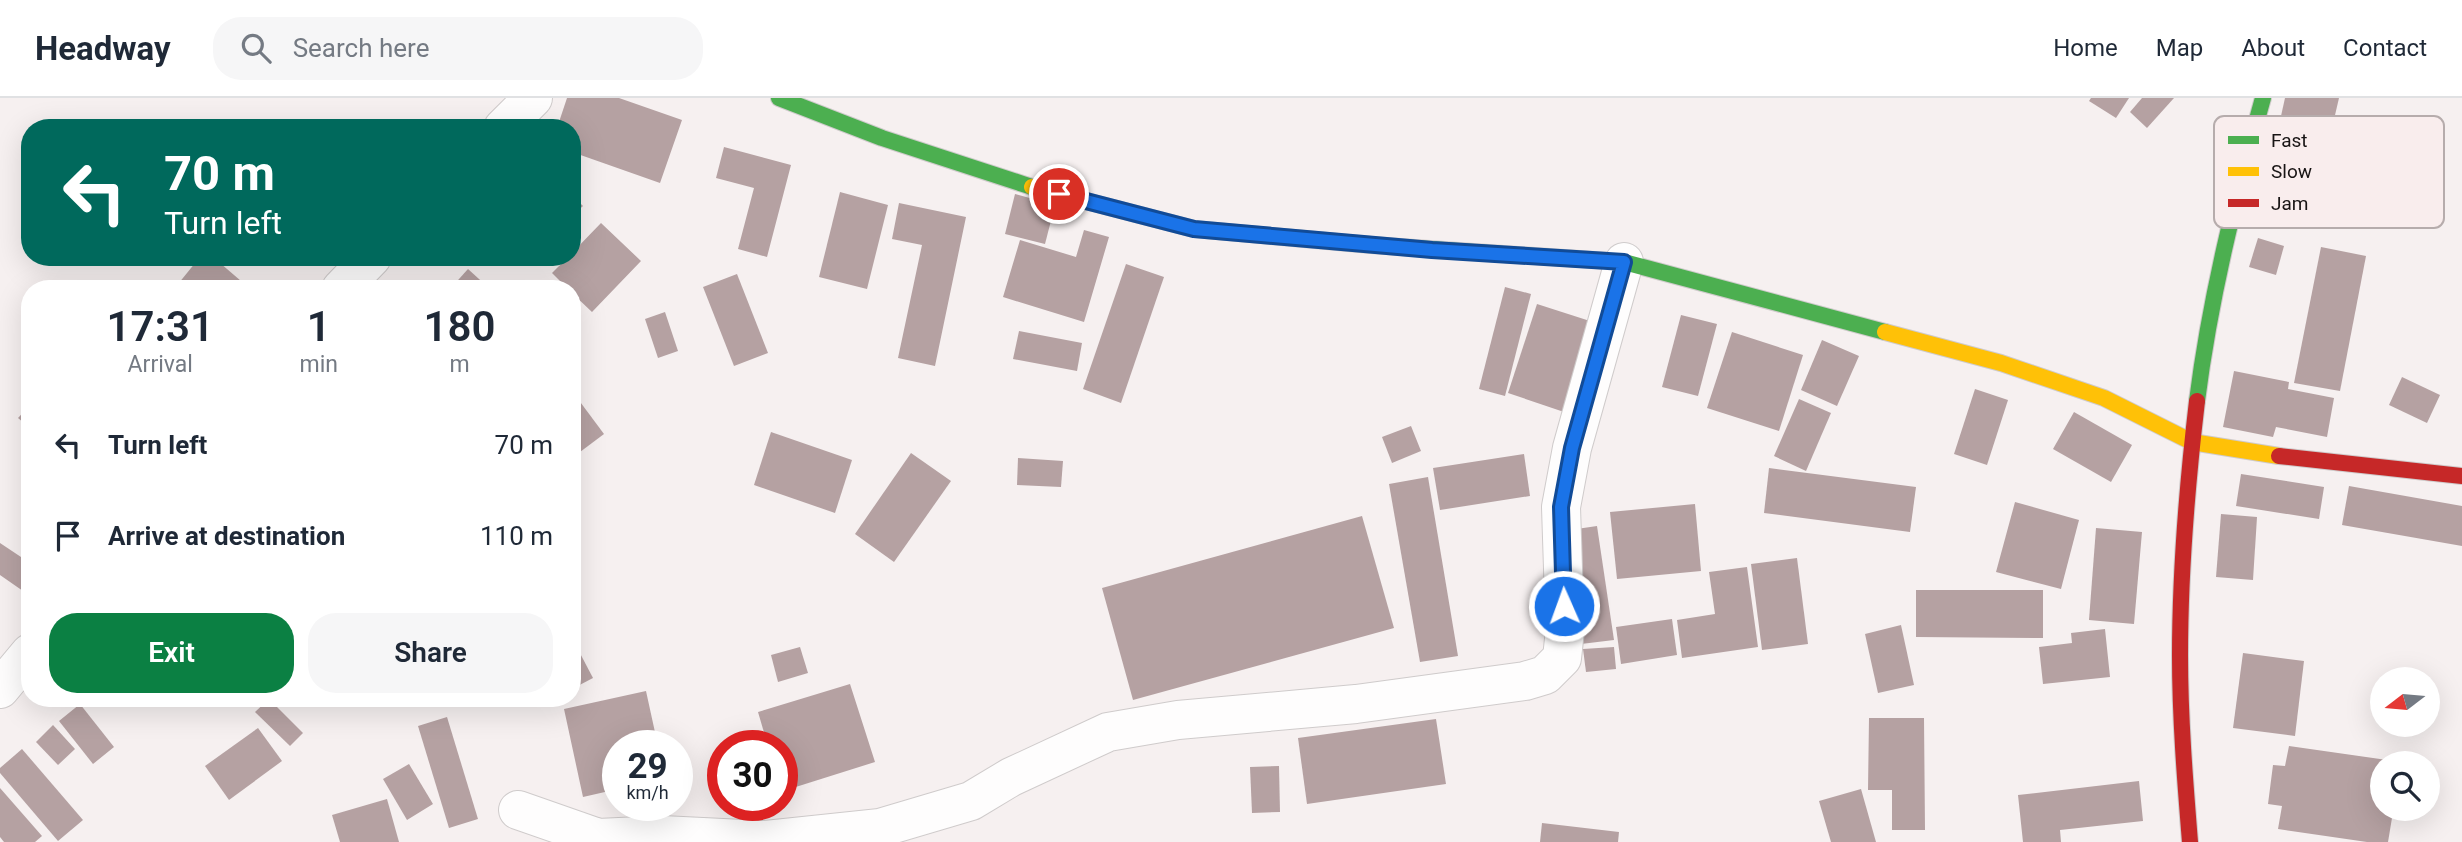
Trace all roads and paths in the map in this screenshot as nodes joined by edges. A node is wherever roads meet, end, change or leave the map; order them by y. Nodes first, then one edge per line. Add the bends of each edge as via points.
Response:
1 (533, 98) edge
2 (779, 98) edge
3 (2263, 98) edge
4 (2257, 116) edge
5 (512, 119) edge
6 (2229, 228) edge
7 (1624, 262) junction
8 (363, 266) edge
9 (350, 280) edge
10 (2192, 442) junction
11 (2462, 476) edge
12 (21, 664) edge
13 (0, 690) edge
14 (518, 810) dead end
15 (597, 840) edge
16 (2190, 842) edge

1 - 5 street
2 - 7 street via 882,138 1032,187 1194,229
3 - 4 street
6 - 10 street
7 - 10 street via 2001,363 2104,398
7 - 15 street via 1569,460 1561,507 1562,658 1545,675 1356,704 1178,720 1108,732 1011,776 971,801 880,828 766,840 662,835
8 - 9 street
10 - 11 street via 2303,460
10 - 16 street via 2180,589 2184,783
12 - 13 street
14 - 15 street

